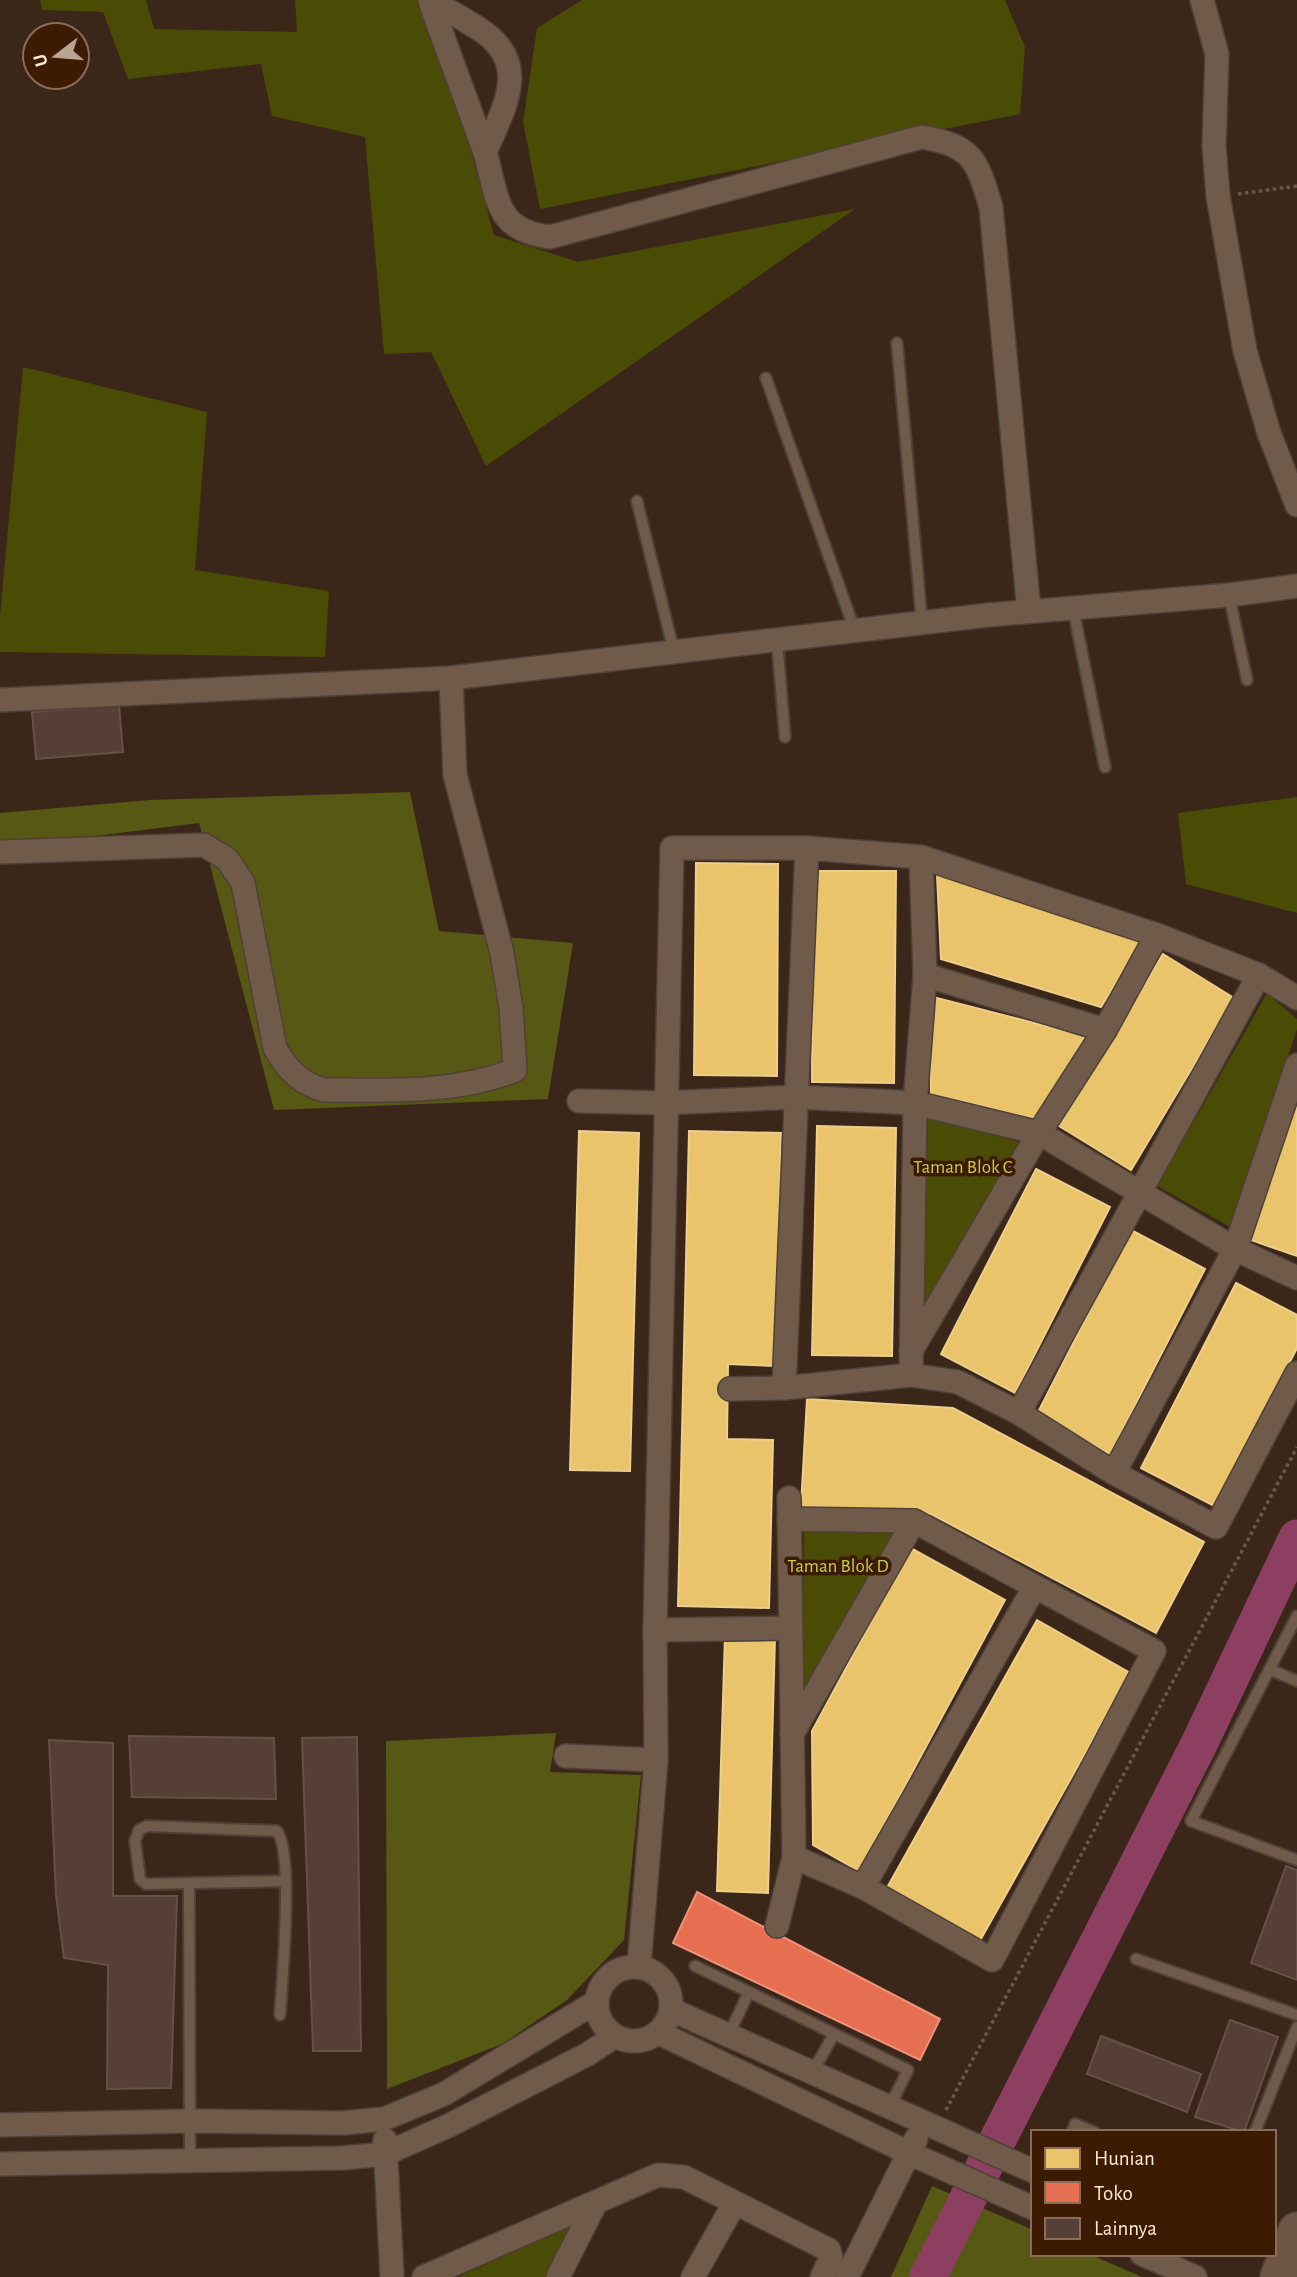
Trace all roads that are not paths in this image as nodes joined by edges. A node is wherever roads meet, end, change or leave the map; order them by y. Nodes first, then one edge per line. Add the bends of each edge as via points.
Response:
1 (1202, 0) edge
2 (439, 4) edge
3 (485, 152) junction
4 (897, 343) dead end
5 (766, 378) dead end
6 (636, 500) dead end
7 (1297, 505) edge
8 (1297, 586) edge
9 (1229, 595) junction
10 (1073, 608) junction
11 (1029, 611) junction
12 (922, 623) junction
13 (855, 631) junction
14 (777, 640) junction
15 (674, 652) junction
16 (451, 678) junction
17 (1247, 680) dead end
18 (0, 700) edge
19 (785, 737) dead end
20 (1105, 767) dead end
21 (807, 848) junction
22 (0, 852) edge
23 (921, 857) junction
24 (1157, 935) junction
25 (925, 975) junction
26 (1259, 975) junction
27 (1297, 998) edge
28 (1105, 1030) junction
29 (1297, 1065) edge
30 (796, 1097) junction
31 (579, 1101) dead end
32 (665, 1103) junction
33 (915, 1103) junction
34 (1039, 1133) junction
35 (1138, 1193) junction
36 (1235, 1249) junction
37 (1297, 1278) edge
38 (910, 1364) junction
39 (1297, 1373) edge
40 (784, 1388) junction
41 (730, 1389) dead end
42 (1019, 1413) junction
43 (1114, 1473) junction
44 (914, 1521) junction
45 (1034, 1588) junction
46 (1297, 1616) edge
47 (789, 1628) junction
48 (655, 1630) junction
49 (1271, 1670) junction
50 (1297, 1681) edge
51 (791, 1734) junction
52 (566, 1756) dead end
53 (656, 1760) junction
54 (794, 1857) junction
55 (1297, 1860) edge
56 (285, 1881) junction
57 (189, 1885) junction
58 (863, 1887) junction
59 (777, 1926) dead end
60 (1136, 1959) dead end
61 (639, 1966) junction
62 (695, 1966) dead end
63 (748, 1992) junction
64 (597, 2002) junction
65 (672, 2010) junction
66 (281, 2015) dead end
67 (1297, 2015) edge
68 (1297, 2028) edge
69 (659, 2033) junction
70 (834, 2034) junction
71 (615, 2036) junction
72 (728, 2036) junction
73 (812, 2073) junction
74 (889, 2108) junction
75 (384, 2119) junction
76 (190, 2121) junction
77 (0, 2125) edge
78 (929, 2126) junction
79 (1073, 2130) edge
80 (1089, 2130) edge
81 (1256, 2130) edge
82 (385, 2154) junction
83 (917, 2157) junction
84 (190, 2160) junction
85 (0, 2164) edge
86 (1031, 2170) edge
87 (595, 2204) junction
88 (734, 2204) junction
89 (1031, 2207) edge
90 (1147, 2256) edge
91 (392, 2277) edge
92 (424, 2277) edge
93 (558, 2277) edge
94 (693, 2277) edge
95 (822, 2277) edge
96 (847, 2277) edge
97 (1195, 2277) edge

1 - 7 street via 1217,54 1214,146 1218,196 1245,351
2 - 3 street
2 - 3 street via 498,44 510,66 511,85
3 - 11 street via 507,218 525,234 550,237 922,137 960,146 983,178 991,207
4 - 12 lane
5 - 13 lane
6 - 15 lane
8 - 9 street
9 - 10 street
9 - 17 lane
10 - 11 street
10 - 20 lane
11 - 12 street
12 - 13 street
13 - 14 street
14 - 15 street
14 - 19 lane
15 - 16 street
16 - 18 street
16 - 22 street via 455,775 488,897 511,1008 515,1070 491,1080 392,1090 324,1090 304,1082 275,1048 243,883 227,859 204,845
21 - 23 street
21 - 30 street
21 - 32 street via 672,848
23 - 24 street
23 - 25 street
24 - 26 street
24 - 28 street
25 - 28 street
25 - 33 street
26 - 27 street
26 - 35 street
28 - 34 street
29 - 36 street
30 - 32 street
30 - 33 street
30 - 40 street
31 - 32 street
32 - 48 street
33 - 34 street
33 - 38 street
34 - 35 street
34 - 38 street
35 - 36 street
35 - 42 street
36 - 37 street
36 - 43 street
38 - 40 street
38 - 42 street
39 - 43 street via 1216,1527
40 - 41 street
42 - 43 street
44 - 45 street
44 - 47 street via 789,1508
44 - 51 street
45 - 58 street
45 - 58 street via 1154,1651 992,1960
46 - 49 lane
47 - 48 street
47 - 51 street
48 - 53 street
49 - 50 lane
49 - 55 lane via 1191,1821
51 - 54 street
52 - 53 street
53 - 61 street
54 - 58 street
54 - 59 street
56 - 57 lane
56 - 57 lane via 285,1849 277,1831 147,1826 139,1830 135,1841 140,1879 146,1884
56 - 66 lane
57 - 76 lane
60 - 67 lane
61 - 64 street via 614,1972 599,1990
61 - 65 street via 665,1981
62 - 63 lane
63 - 70 lane
63 - 72 lane
64 - 71 street via 604,2027
64 - 75 street via 444,2094
65 - 69 street
65 - 72 street
68 - 81 lane
69 - 71 street via 637,2042
69 - 83 street
70 - 73 lane
70 - 74 lane via 908,2070
71 - 82 street via 450,2125
72 - 73 street
73 - 74 street
74 - 78 street
75 - 76 street via 343,2123
75 - 82 street
76 - 77 street
76 - 84 lane
78 - 83 street
78 - 86 street
79 - 80 lane via 1075,2124
82 - 84 street
82 - 91 street
83 - 89 street
83 - 96 street
84 - 85 street
87 - 88 street via 658,2175 684,2177
87 - 92 street
87 - 93 street
88 - 94 street
88 - 95 street via 829,2250
90 - 97 street

